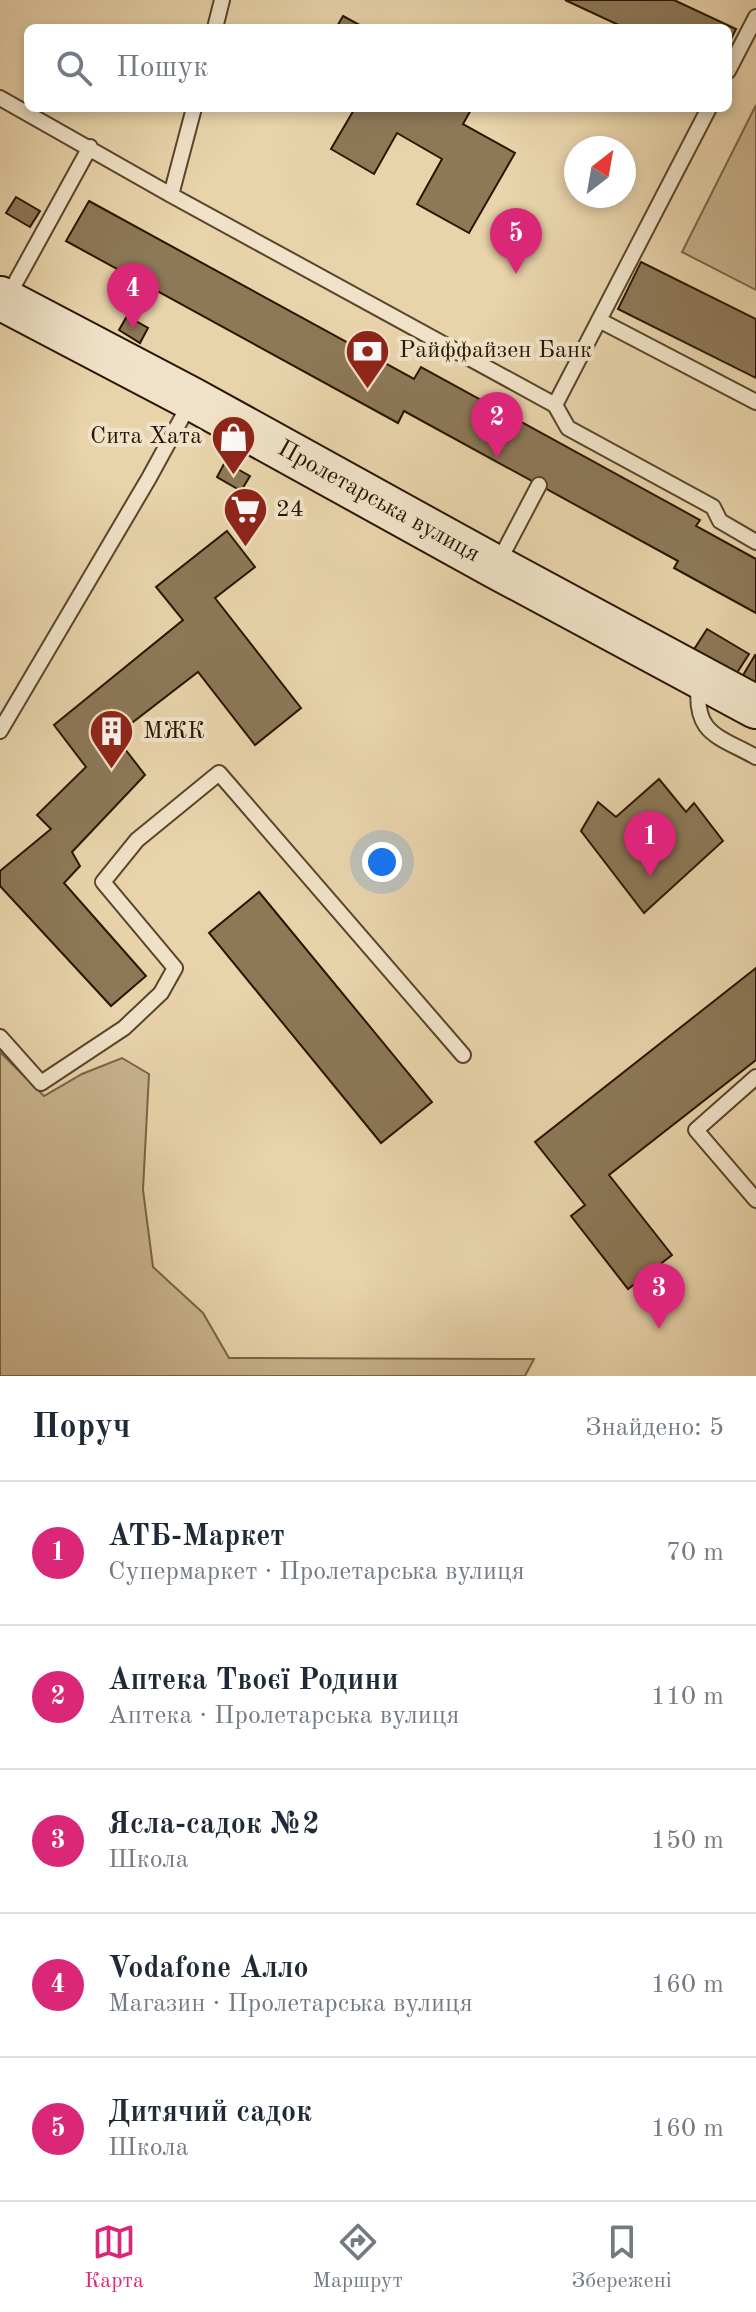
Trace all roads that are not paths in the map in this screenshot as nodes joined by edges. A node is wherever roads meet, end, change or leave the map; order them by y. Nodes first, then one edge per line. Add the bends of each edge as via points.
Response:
1 (222, 0) edge
2 (756, 17) edge
3 (216, 24) edge
4 (732, 63) edge
5 (0, 98) edge
6 (24, 111) edge
7 (26, 112) edge
8 (193, 112) edge
9 (707, 112) edge
10 (90, 147) junction
11 (171, 195) junction
12 (3, 299) edge
13 (599, 320) junction
14 (192, 399) junction
15 (756, 402) edge
16 (555, 405) junction
17 (568, 428) junction
18 (560, 443) dead end
19 (539, 485) dead end
20 (756, 542) edge
21 (496, 567) junction
22 (700, 677) junction
23 (756, 707) edge
24 (0, 731) edge
25 (756, 757) edge
26 (0, 1037) edge
27 (463, 1055) dead end
28 (756, 1077) edge
29 (756, 1200) edge

1 - 3 lane
2 - 4 lane
5 - 6 lane
7 - 10 lane
8 - 11 lane
9 - 13 lane
10 - 11 lane
10 - 12 lane
11 - 16 lane
12 - 14 street, Пролетарська вулиця
13 - 15 lane
13 - 16 lane
14 - 21 street, Пролетарська вулиця
14 - 24 lane
16 - 17 lane
17 - 18 lane
17 - 20 lane via 713,507 720,521
19 - 21 lane
21 - 22 street, Пролетарська вулиця
22 - 23 street, Пролетарська вулиця
22 - 25 lane via 696,705 707,730
26 - 27 lane via 41,1083 124,1028 161,993 175,968 103,882 137,840 219,773
28 - 29 lane via 696,1130

